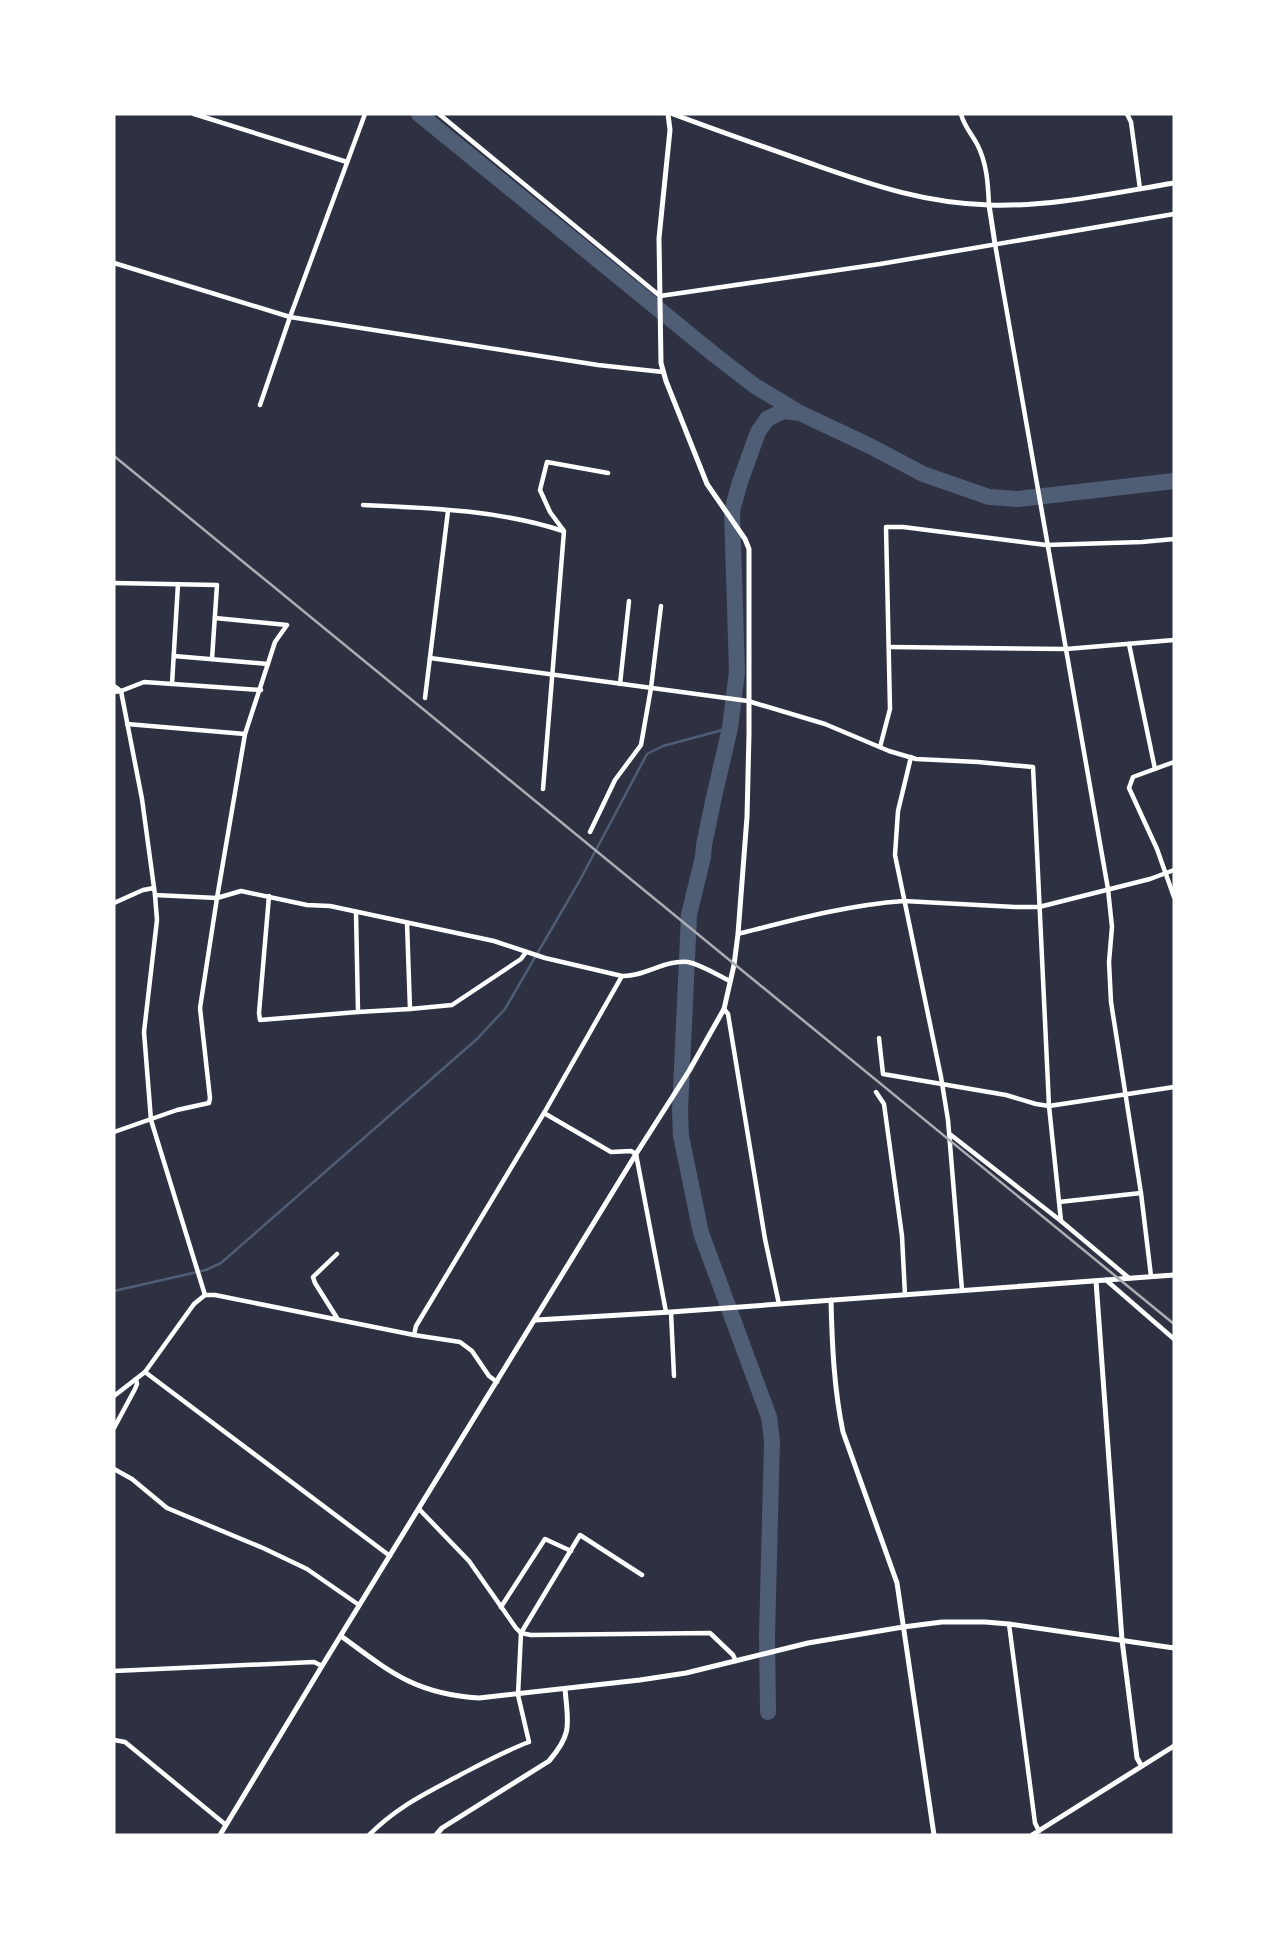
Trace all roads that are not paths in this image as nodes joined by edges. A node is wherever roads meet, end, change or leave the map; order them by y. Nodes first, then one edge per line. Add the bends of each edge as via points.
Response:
1 (194, 114) edge
2 (365, 114) edge
3 (439, 114) edge
4 (671, 114) edge
5 (961, 114) edge
6 (1126, 114) edge
7 (347, 162) junction
8 (1174, 183) edge
9 (1140, 189) junction
10 (989, 205) junction
11 (1174, 214) edge
12 (995, 244) junction
13 (114, 263) edge
14 (660, 299) junction
15 (290, 317) junction
16 (663, 372) junction
17 (260, 405) dead end
18 (608, 473) dead end
19 (363, 505) dead end
20 (448, 511) junction
21 (564, 531) junction
22 (1174, 540) edge
23 (1046, 545) junction
24 (114, 583) edge
25 (178, 584) junction
26 (629, 601) dead end
27 (661, 606) dead end
28 (215, 618) junction
29 (1174, 640) edge
30 (1129, 643) junction
31 (889, 647) junction
32 (1066, 649) junction
33 (174, 656) junction
34 (430, 658) junction
35 (212, 659) junction
36 (268, 664) junction
37 (552, 674) junction
38 (172, 684) junction
39 (620, 684) junction
40 (114, 686) edge
41 (651, 688) junction
42 (261, 690) junction
43 (121, 691) junction
44 (114, 692) edge
45 (425, 698) dead end
46 (745, 700) junction
47 (127, 724) junction
48 (245, 734) junction
49 (880, 747) junction
50 (911, 757) junction
51 (1174, 762) edge
52 (1155, 769) junction
53 (543, 789) dead end
54 (590, 832) dead end
55 (1174, 870) edge
56 (1167, 874) junction
57 (154, 888) junction
58 (1108, 889) junction
59 (155, 895) junction
60 (269, 896) junction
61 (1174, 897) edge
62 (217, 898) junction
63 (904, 901) junction
64 (114, 903) edge
65 (1039, 907) junction
66 (356, 912) junction
67 (407, 923) junction
68 (738, 934) junction
69 (528, 953) junction
70 (622, 976) junction
71 (730, 981) junction
72 (410, 1009) junction
73 (724, 1009) junction
74 (358, 1012) junction
75 (879, 1038) dead end
76 (942, 1083) junction
77 (1174, 1087) edge
78 (876, 1092) dead end
79 (1126, 1094) junction
80 (1049, 1106) junction
81 (544, 1113) junction
82 (151, 1120) junction
83 (114, 1132) edge
84 (950, 1135) junction
85 (636, 1154) junction
86 (1141, 1193) junction
87 (1059, 1202) junction
88 (1060, 1221) junction
89 (337, 1254) dead end
90 (1174, 1275) edge
91 (1151, 1276) junction
92 (1129, 1278) junction
93 (1105, 1280) junction
94 (1096, 1281) junction
95 (962, 1290) junction
96 (905, 1294) junction
97 (205, 1295) junction
98 (831, 1300) junction
99 (779, 1304) junction
100 (669, 1312) junction
101 (338, 1319) junction
102 (536, 1320) junction
103 (414, 1335) junction
104 (1174, 1339) edge
105 (145, 1372) junction
106 (674, 1376) dead end
107 (136, 1378) junction
108 (497, 1382) junction
109 (114, 1396) edge
110 (114, 1428) edge
111 (114, 1469) edge
112 (419, 1508) junction
113 (571, 1551) junction
114 (390, 1556) junction
115 (642, 1576) dead end
116 (359, 1605) junction
117 (501, 1607) junction
118 (1009, 1624) junction
119 (903, 1627) junction
120 (521, 1633) junction
121 (341, 1636) junction
122 (1122, 1640) junction
123 (1174, 1648) edge
124 (736, 1661) junction
125 (322, 1666) junction
126 (114, 1671) edge
127 (565, 1689) junction
128 (519, 1695) junction
129 (114, 1740) edge
130 (1174, 1745) edge
131 (1141, 1765) junction
132 (227, 1825) junction
133 (1039, 1831) junction
134 (220, 1835) edge
135 (369, 1835) edge
136 (436, 1835) edge
137 (934, 1835) edge
138 (1032, 1835) edge

1 - 7 street
2 - 7 street
3 - 14 street
4 - 10 street via 868,184 926,199
4 - 14 street via 659,238
5 - 10 street via 981,153
6 - 9 street
7 - 15 street
8 - 9 street
9 - 10 street via 1031,205
10 - 12 street
11 - 12 street
12 - 14 street
12 - 23 street
13 - 15 street
14 - 16 street
15 - 16 street
15 - 17 street
16 - 46 street via 707,484 748,549
18 - 21 street via 547,462 540,490
19 - 20 street
20 - 21 street via 493,514
20 - 34 street
21 - 37 street
22 - 23 street
23 - 31 street via 886,527
23 - 32 street
24 - 25 street
25 - 28 street via 217,585
25 - 33 street
26 - 39 street
27 - 41 street
28 - 35 street
28 - 36 street via 287,625
29 - 30 street
30 - 32 street
30 - 52 street
31 - 32 street
31 - 49 street via 890,709
32 - 58 street
33 - 35 street
33 - 38 street
34 - 37 street
34 - 45 street
35 - 36 street
36 - 42 street
37 - 39 street
37 - 53 street
38 - 42 street
38 - 43 street via 144,682
39 - 41 street
40 - 43 street
41 - 46 street
41 - 54 street via 641,745 615,780
42 - 48 street
43 - 44 street
43 - 47 street
46 - 49 street via 825,724
46 - 68 street via 747,817
47 - 48 street
47 - 57 street
48 - 62 street
49 - 50 street
50 - 63 street via 898,811 895,855
50 - 65 street via 1033,767
51 - 52 street
52 - 56 street via 1133,776 1129,788
55 - 56 street
56 - 58 street
56 - 61 street
57 - 59 street
57 - 64 street
58 - 65 street
58 - 79 street via 1111,1002
59 - 62 street
59 - 82 street via 157,919 144,1032
60 - 62 street via 241,891
60 - 66 street
60 - 74 street via 260,1020
62 - 82 street via 200,1008 209,1103
63 - 65 street
63 - 68 street via 864,905
63 - 76 street
65 - 80 street
66 - 67 street
66 - 74 street
67 - 69 street
67 - 72 street
68 - 71 street
69 - 70 street
69 - 72 street via 452,1005
70 - 71 street via 682,962
70 - 81 street
71 - 73 street
72 - 74 street
73 - 85 street
73 - 99 street
75 - 76 street via 883,1074
76 - 80 street
76 - 84 street
77 - 79 street
78 - 96 street via 884,1104 897,1193
79 - 80 street
79 - 86 street
80 - 87 street
81 - 85 street via 611,1152 631,1150
81 - 103 street
82 - 83 street
82 - 97 street
84 - 88 street
84 - 95 street
85 - 100 street
85 - 102 street
86 - 87 street
86 - 91 street
87 - 88 street
88 - 92 street
89 - 101 street via 313,1277
90 - 91 street
91 - 92 street
92 - 93 street
93 - 94 street
93 - 104 street
94 - 95 street
94 - 122 street
95 - 96 street
96 - 98 street
97 - 101 street
97 - 105 street
98 - 99 street
98 - 119 street via 843,1432 897,1583
99 - 100 street
100 - 102 street
100 - 106 street
101 - 103 street
102 - 108 street
103 - 108 street via 460,1342
105 - 107 street
105 - 114 street
107 - 109 street
107 - 110 street via 135,1390
108 - 112 street
111 - 116 street via 167,1508 307,1569
112 - 114 street
112 - 117 street via 468,1561
113 - 115 street via 580,1535
113 - 117 street via 545,1539
113 - 120 street
114 - 116 street
116 - 121 street
117 - 120 street
118 - 119 street via 942,1622
118 - 122 street
118 - 133 street
119 - 124 street
119 - 137 street
120 - 124 street via 710,1633
120 - 128 street
121 - 125 street
121 - 128 street via 384,1668 428,1691 456,1697
122 - 123 street
122 - 131 street
124 - 127 street via 686,1673
125 - 126 street via 314,1662
125 - 132 street
127 - 128 street
127 - 136 street via 566,1735 549,1761
128 - 135 street via 529,1742 407,1803
129 - 132 street via 125,1742
130 - 131 street
131 - 133 street
132 - 134 street
133 - 138 street

